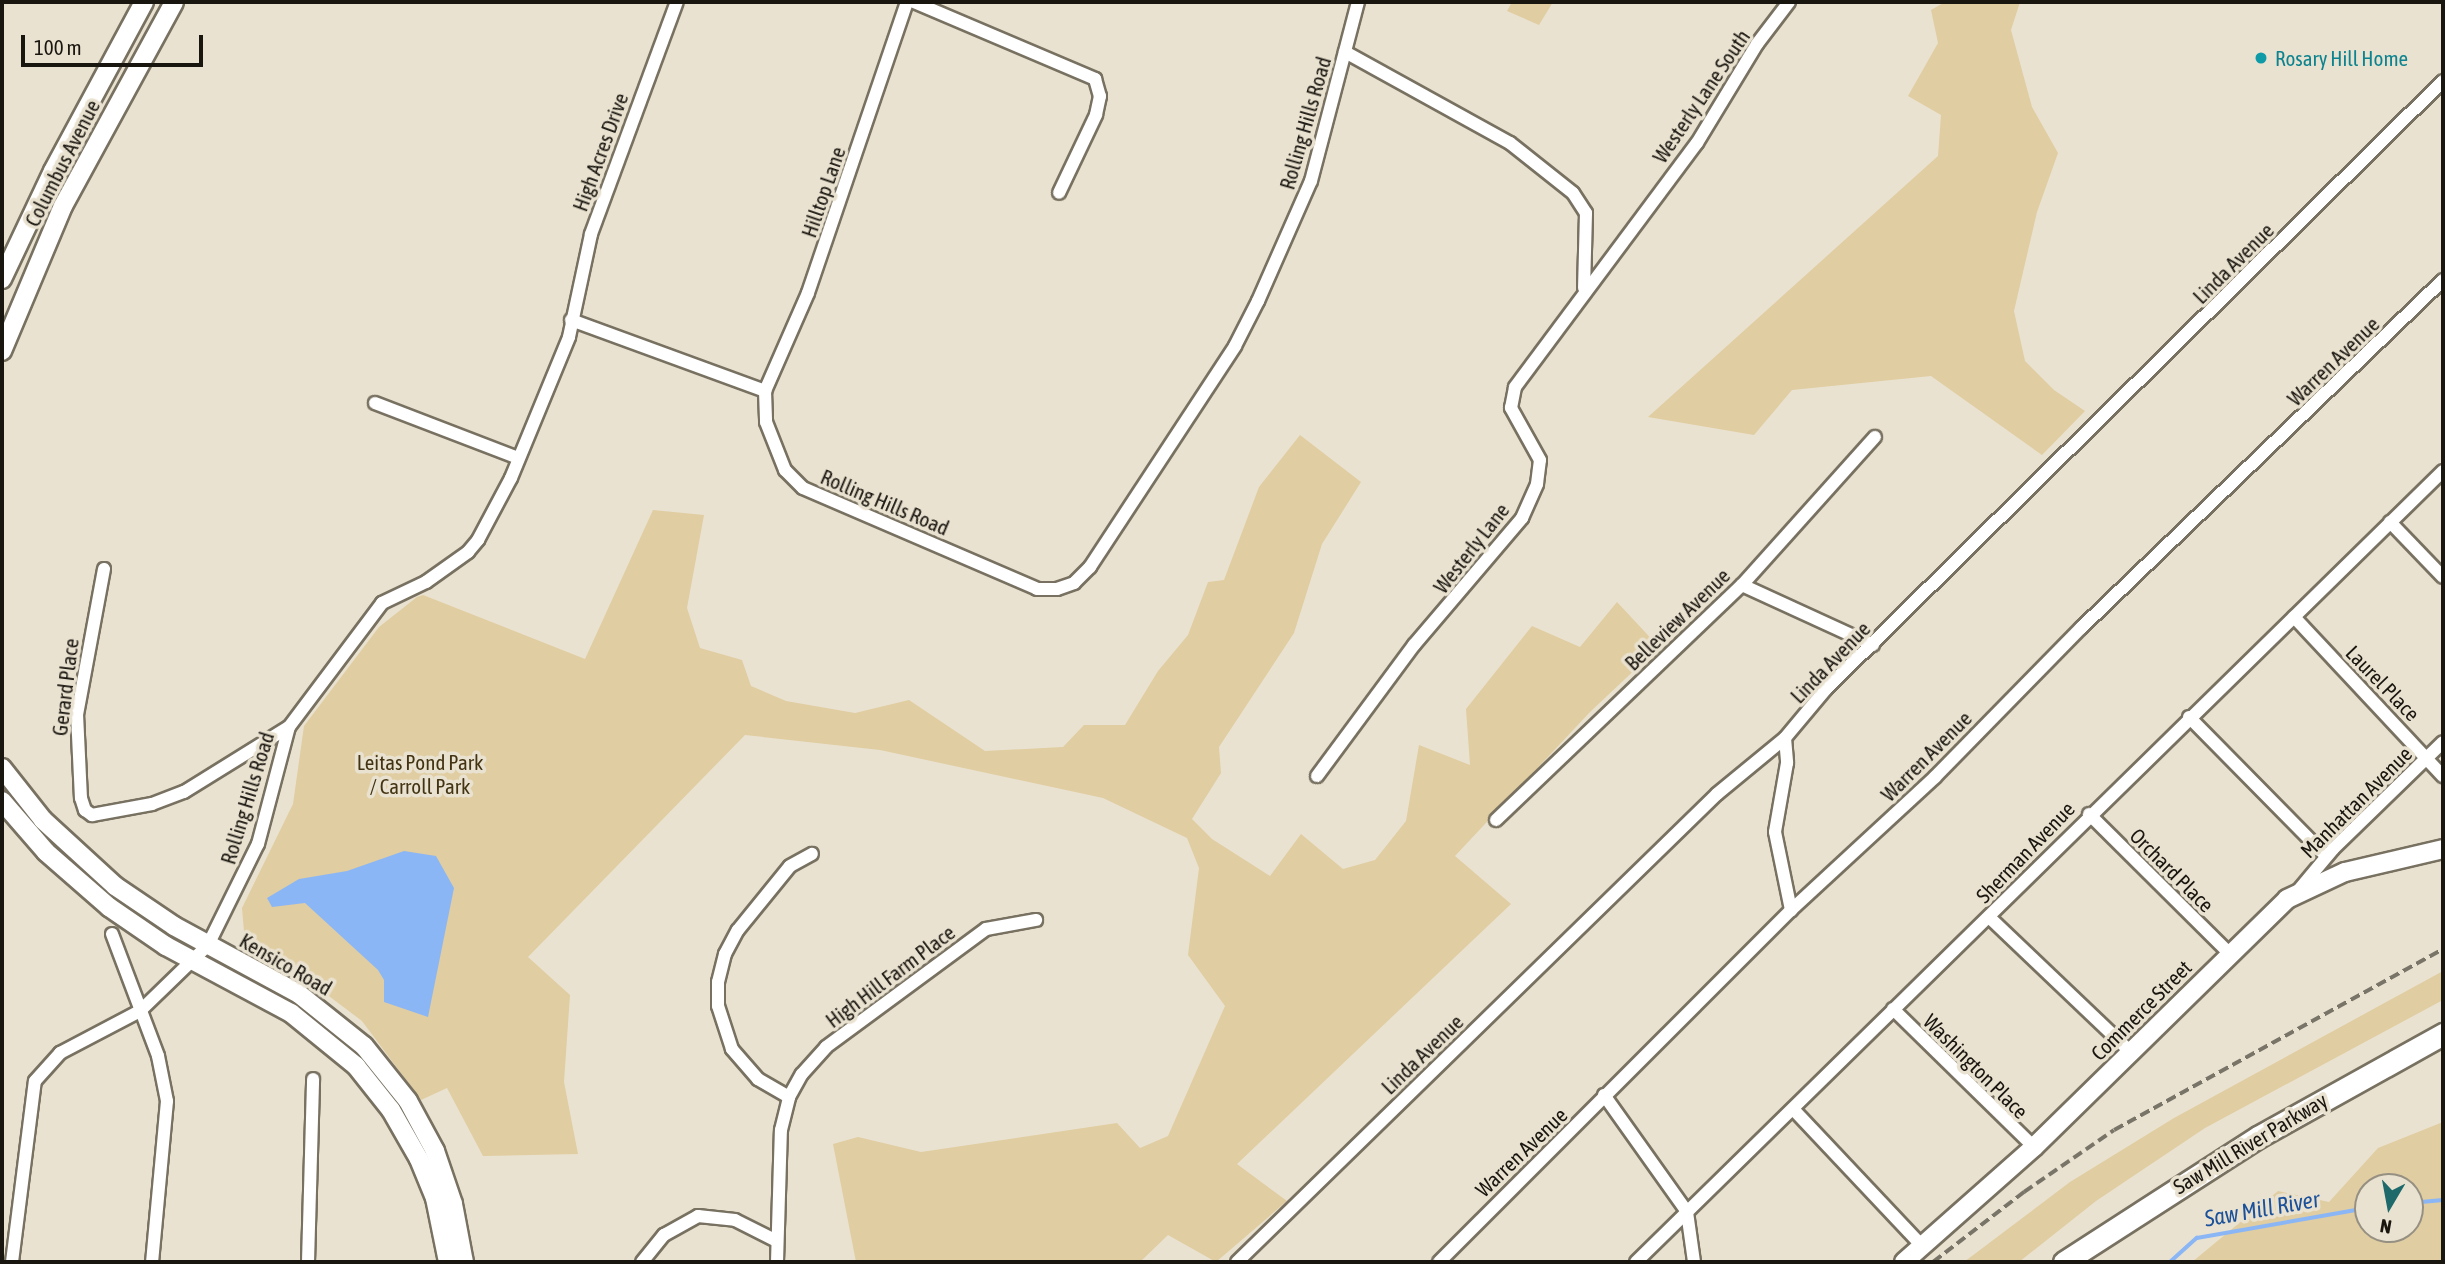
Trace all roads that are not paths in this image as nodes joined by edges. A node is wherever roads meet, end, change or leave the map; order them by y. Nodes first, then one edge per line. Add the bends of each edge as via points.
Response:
1 (144, 2) edge
2 (174, 2) edge
3 (677, 2) edge
4 (906, 2) edge
5 (914, 2) edge
6 (1358, 2) edge
7 (1789, 2) edge
8 (1345, 52) junction
9 (2443, 81) edge
10 (1059, 193) dead end
11 (1644, 211) joint
12 (2, 279) edge
13 (2443, 280) edge
14 (1584, 289) junction
15 (571, 320) junction
16 (2, 351) edge
17 (765, 391) junction
18 (375, 403) dead end
19 (1875, 437) dead end
20 (519, 458) junction
21 (2443, 471) edge
22 (2390, 522) junction
23 (104, 569) dead end
24 (2443, 577) edge
25 (1742, 585) junction
26 (2294, 617) junction
27 (1873, 645) junction
28 (2189, 717) junction
29 (289, 727) junction
30 (1785, 738) junction
31 (2443, 741) edge
32 (2426, 758) junction
33 (2, 768) edge
34 (1317, 776) dead end
35 (2443, 776) edge
36 (2, 801) edge
37 (85, 810) joint
38 (2089, 814) junction
39 (1496, 820) dead end
40 (2443, 849) edge
41 (812, 854) dead end
42 (2326, 856) junction
43 (2297, 892) junction
44 (1791, 911) junction
45 (1989, 917) junction
46 (1037, 920) dead end
47 (112, 934) dead end
48 (201, 953) junction
49 (2229, 953) junction
50 (1893, 1009) junction
51 (140, 1011) junction
52 (2443, 1034) edge
53 (2443, 1050) edge
54 (2131, 1052) junction
55 (313, 1079) dead end
56 (1604, 1095) junction
57 (789, 1097) junction
58 (1793, 1109) junction
59 (2034, 1147) junction
60 (1687, 1212) junction
61 (777, 1241) junction
62 (1922, 1246) junction
63 (12, 1262) edge
64 (152, 1262) edge
65 (308, 1262) edge
66 (448, 1262) edge
67 (464, 1262) edge
68 (642, 1262) edge
69 (777, 1262) edge
70 (1237, 1262) edge
71 (1439, 1262) edge
72 (1636, 1262) edge
73 (1694, 1262) edge
74 (1903, 1262) edge
75 (2064, 1262) edge
76 (2088, 1262) edge

1 - 12 street, Columbus Avenue via 53,171
2 - 16 street, Columbus Avenue via 63,206
3 - 15 street, High Acres Drive via 593,230
4 - 17 street, Hilltop Lane via 812,282
5 - 10 street via 1095,79 1100,96 1096,115
6 - 8 street, Rolling Hills Road
7 - 11 street, Westerly Lane South via 1757,44 1720,109
8 - 14 street via 1510,143 1573,193 1586,214
8 - 17 street, Rolling Hills Road via 1311,181 1258,302 1162,460 1090,567 1074,583 1037,589 803,488 776,453 762,408
9 - 27 street, Linda Avenue
11 - 14 street, Westerly Lane
13 - 44 street, Warren Avenue via 2081,628 1935,777
14 - 34 street, Westerly Lane via 1512,394 1511,408 1540,460 1537,484 1522,518 1414,645
15 - 17 street
15 - 20 street, Rolling Hills Road via 569,337
18 - 20 street
19 - 25 street, Belleview Avenue
20 - 29 street, Rolling Hills Road via 497,509 468,552 426,582 382,603
21 - 22 street, Sherman Avenue
22 - 24 street
22 - 26 street, Sherman Avenue
23 - 37 street, Gerard Place via 77,714
25 - 27 street
25 - 39 street, Belleview Avenue
26 - 28 street, Sherman Avenue
26 - 32 street, Laurel Place
27 - 30 street, Linda Avenue via 1826,689
28 - 38 street, Sherman Avenue
28 - 42 street
29 - 37 street, Rolling Hills Road via 184,792 152,804 92,815
29 - 48 street, Rolling Hills Road via 258,844
30 - 44 street via 1787,762 1775,832
30 - 70 street, Linda Avenue via 1717,794
31 - 32 street, Manhattan Avenue
32 - 35 street, Laurel Place
32 - 42 street, Manhattan Avenue
33 - 48 street, Kensico Road via 43,820 95,869
36 - 48 street, Kensico Road via 88,890
38 - 45 street, Sherman Avenue
38 - 49 street, Orchard Place
40 - 43 street, Commerce Street via 2345,872
41 - 57 street via 790,866 738,930 725,954 718,982 718,1006 732,1049 758,1079
42 - 43 street, Manhattan Avenue
43 - 49 street, Commerce Street
44 - 56 street, Warren Avenue
45 - 50 street, Sherman Avenue
45 - 54 street
46 - 57 street, High Hill Farm Place via 986,929 958,948 826,1047
47 - 51 street
48 - 51 street
48 - 66 street, Kensico Road via 336,1047 374,1087 425,1172
48 - 67 street, Kensico Road via 317,1006 364,1046 392,1079 440,1164
49 - 54 street, Commerce Street
50 - 58 street, Sherman Avenue
50 - 59 street, Washington Place
51 - 63 street via 60,1053 35,1081
51 - 64 street via 158,1056 167,1101
52 - 75 highway, Saw Mill River Parkway via 2238,1148
53 - 76 highway, Saw Mill River Parkway via 2245,1160
54 - 59 street, Commerce Street
55 - 65 street
56 - 60 street
56 - 71 street, Warren Avenue
57 - 61 street via 781,1130
58 - 60 street, Sherman Avenue
58 - 62 street
59 - 62 street, Commerce Street
60 - 72 street, Sherman Avenue
60 - 73 street
61 - 68 street via 735,1220 698,1216 664,1235
61 - 69 street
62 - 74 street, Commerce Street

